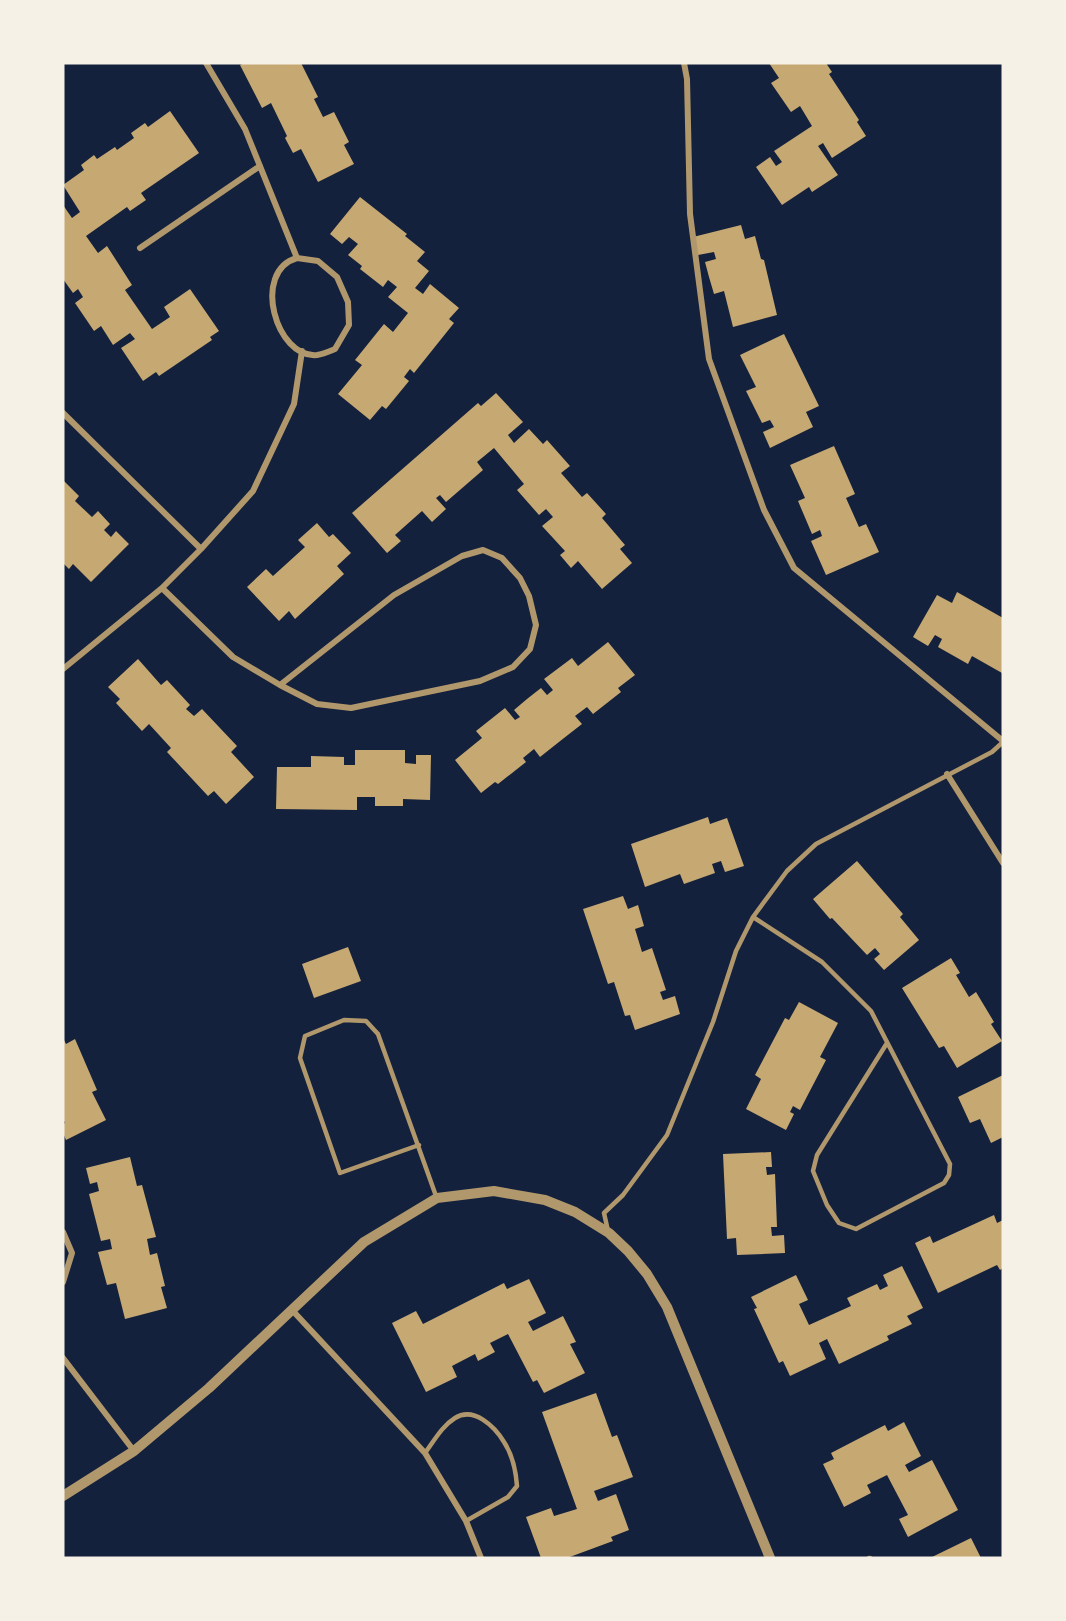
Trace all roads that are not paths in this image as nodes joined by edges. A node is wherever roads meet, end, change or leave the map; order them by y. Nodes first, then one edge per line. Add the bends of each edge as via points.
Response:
1 (206, 63) edge
2 (684, 63) edge
3 (260, 166) junction
4 (140, 248) dead end
5 (297, 258) junction
6 (302, 351) junction
7 (63, 413) edge
8 (201, 549) junction
9 (162, 588) junction
10 (63, 669) edge
11 (280, 685) junction
12 (1003, 742) edge
13 (947, 774) junction
14 (1003, 863) edge
15 (753, 917) junction
16 (887, 1043) junction
17 (419, 1145) junction
18 (437, 1198) junction
19 (63, 1232) edge
20 (609, 1233) junction
21 (63, 1282) edge
22 (292, 1310) junction
23 (63, 1358) edge
24 (134, 1452) junction
25 (425, 1453) junction
26 (63, 1496) edge
27 (466, 1521) junction
28 (481, 1558) edge
29 (770, 1558) edge

1 - 3 street via 245,129
2 - 12 street via 690,214 709,359 764,510 794,568
3 - 4 street
3 - 5 street
5 - 6 street via 276,274 271,303 275,320 288,341
5 - 6 street via 318,261 337,277 348,302 349,325 335,349 316,355
6 - 8 street via 294,404 253,491
7 - 8 street
8 - 9 street
9 - 10 street
9 - 11 street via 233,657
11 - 11 street via 317,704 351,708 480,681 513,667 530,649 536,625 529,596 520,578 502,558 483,550 462,556 394,595
12 - 13 lane via 992,752
13 - 14 street
13 - 15 lane via 816,844 787,871
15 - 16 lane via 822,962 871,1011
15 - 20 lane via 736,951 713,1022 667,1135 623,1195 604,1213
16 - 16 lane via 951,1164 944,1183 856,1229 839,1223 813,1171 817,1155
17 - 17 lane via 378,1034 366,1021 344,1020 305,1036 300,1058 340,1173
17 - 18 lane
18 - 20 street via 494,1191 545,1200 575,1212
18 - 22 street via 364,1242
19 - 21 street via 72,1253
20 - 29 street via 641,1267 667,1307
22 - 24 street
22 - 25 street
23 - 24 street
24 - 26 street
25 - 27 street
25 - 27 lane via 456,1417 470,1414 483,1419 505,1442 517,1486 508,1497
27 - 28 street

